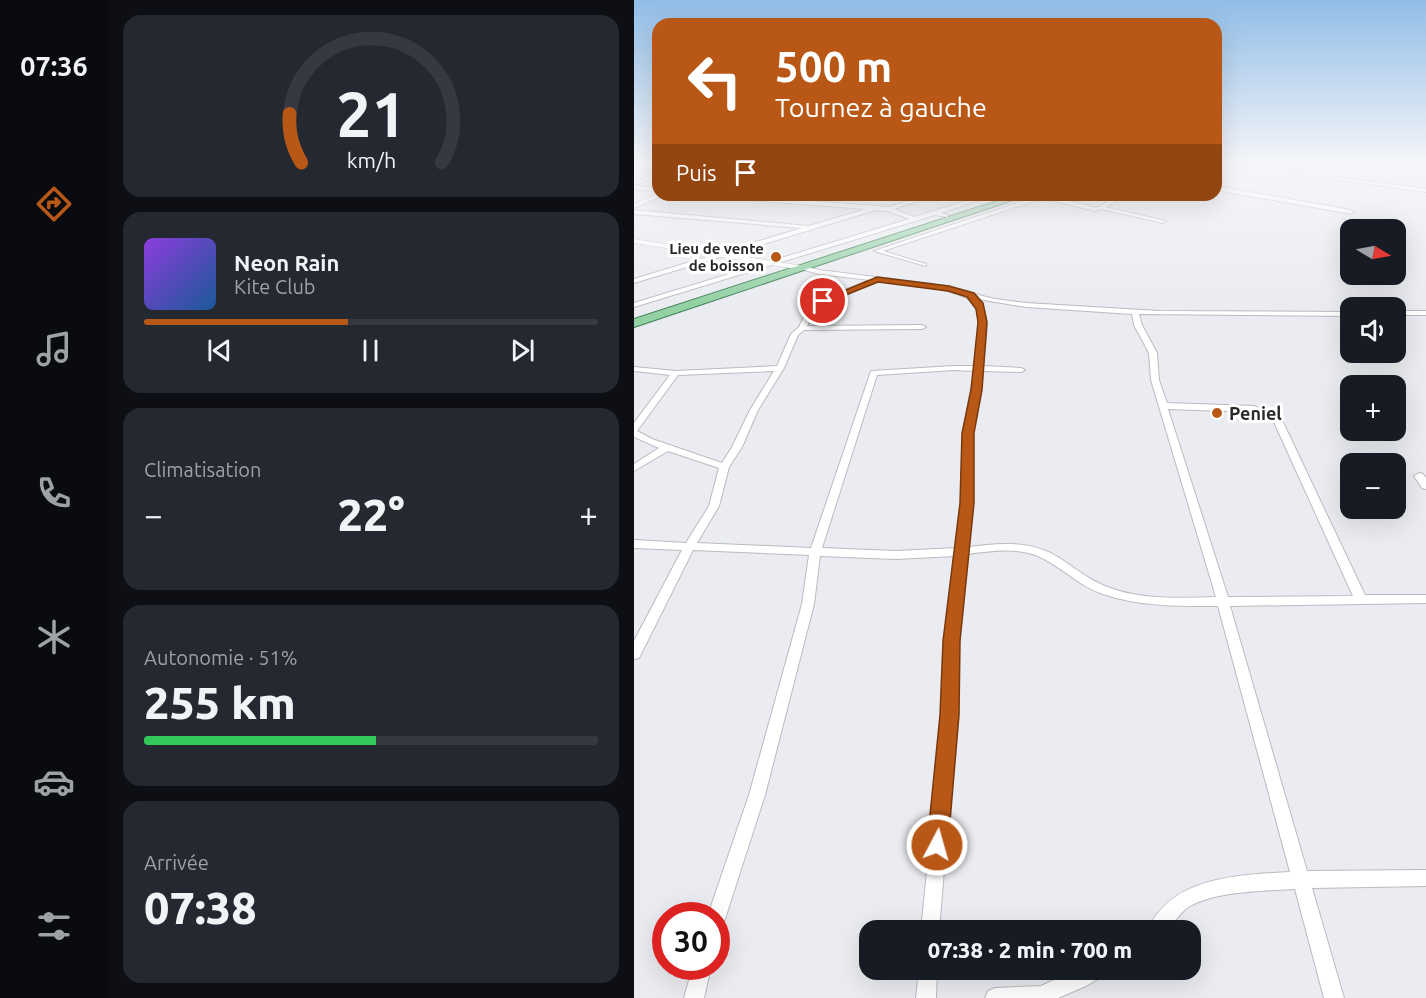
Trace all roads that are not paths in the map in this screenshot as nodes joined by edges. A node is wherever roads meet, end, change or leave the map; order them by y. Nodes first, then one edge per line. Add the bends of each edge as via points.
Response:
1 (634, 212) edge
2 (864, 212) edge
3 (895, 212) edge
4 (958, 212) edge
5 (960, 212) edge
6 (970, 212) edge
7 (977, 212) edge
8 (1110, 212) edge
9 (946, 216) junction
10 (914, 219) junction
11 (939, 221) junction
12 (1163, 221) dead end
13 (813, 228) junction
14 (634, 241) edge
15 (725, 255) junction
16 (777, 262) junction
17 (924, 265) dead end
18 (799, 267) junction
19 (635, 271) edge
20 (654, 275) junction
21 (877, 279) junction
22 (634, 281) edge
23 (970, 295) junction
24 (634, 305) edge
25 (1135, 312) junction
26 (1406, 313) edge
27 (1426, 313) edge
28 (1340, 314) edge
29 (634, 317) edge
30 (634, 322) edge
31 (922, 327) dead end
32 (802, 328) junction
33 (780, 368) junction
34 (977, 368) junction
35 (634, 369) edge
36 (1021, 370) dead end
37 (676, 373) junction
38 (1164, 406) junction
39 (634, 431) edge
40 (667, 447) junction
41 (724, 467) junction
42 (634, 468) edge
43 (1419, 476) dead end
44 (1426, 486) edge
45 (634, 544) edge
46 (690, 547) junction
47 (960, 551) junction
48 (815, 552) junction
49 (1426, 599) edge
50 (1361, 600) junction
51 (1223, 602) junction
52 (634, 654) edge
53 (1426, 878) edge
54 (1300, 880) junction
55 (722, 902) edge
56 (931, 920) edge
57 (1166, 920) edge
58 (698, 980) edge
59 (927, 980) edge
60 (1077, 980) edge
61 (694, 998) edge
62 (926, 998) edge
63 (995, 998) edge
64 (1334, 998) edge

1 - 13 street
2 - 13 street
3 - 10 street
4 - 11 street
5 - 9 main road
6 - 11 main road
7 - 11 street
8 - 12 street
9 - 11 street
9 - 18 main road
10 - 11 street
10 - 16 street
11 - 17 street via 877,251
11 - 18 main road
13 - 15 street
14 - 15 street
15 - 16 street
15 - 20 street
16 - 18 street
16 - 24 street
18 - 21 street
18 - 29 main road
18 - 30 main road
19 - 20 street
20 - 22 street
21 - 23 street
21 - 32 street via 818,303
23 - 25 street via 1010,304
23 - 34 street via 978,303 983,322
25 - 28 street
25 - 38 street via 1153,354 1155,380
26 - 27 street
31 - 32 street
32 - 33 street via 795,334
33 - 37 street
33 - 41 street
34 - 36 street
34 - 47 street
34 - 48 street via 874,373
35 - 37 street
37 - 39 street
38 - 50 street via 1254,409 1278,420
38 - 51 street
39 - 40 street
40 - 41 street
40 - 42 street
41 - 46 street via 714,506
43 - 44 street
45 - 46 street
46 - 48 street
46 - 52 street
47 - 48 street via 927,555
47 - 51 street via 1030,549 1048,555 1088,583 1140,600
47 - 56 street
48 - 55 street via 808,604 765,765
49 - 50 street
50 - 51 street
51 - 54 street
53 - 54 street
54 - 57 street via 1207,891 1181,902
54 - 64 street
58 - 61 street
59 - 62 street
60 - 63 street via 1042,996

